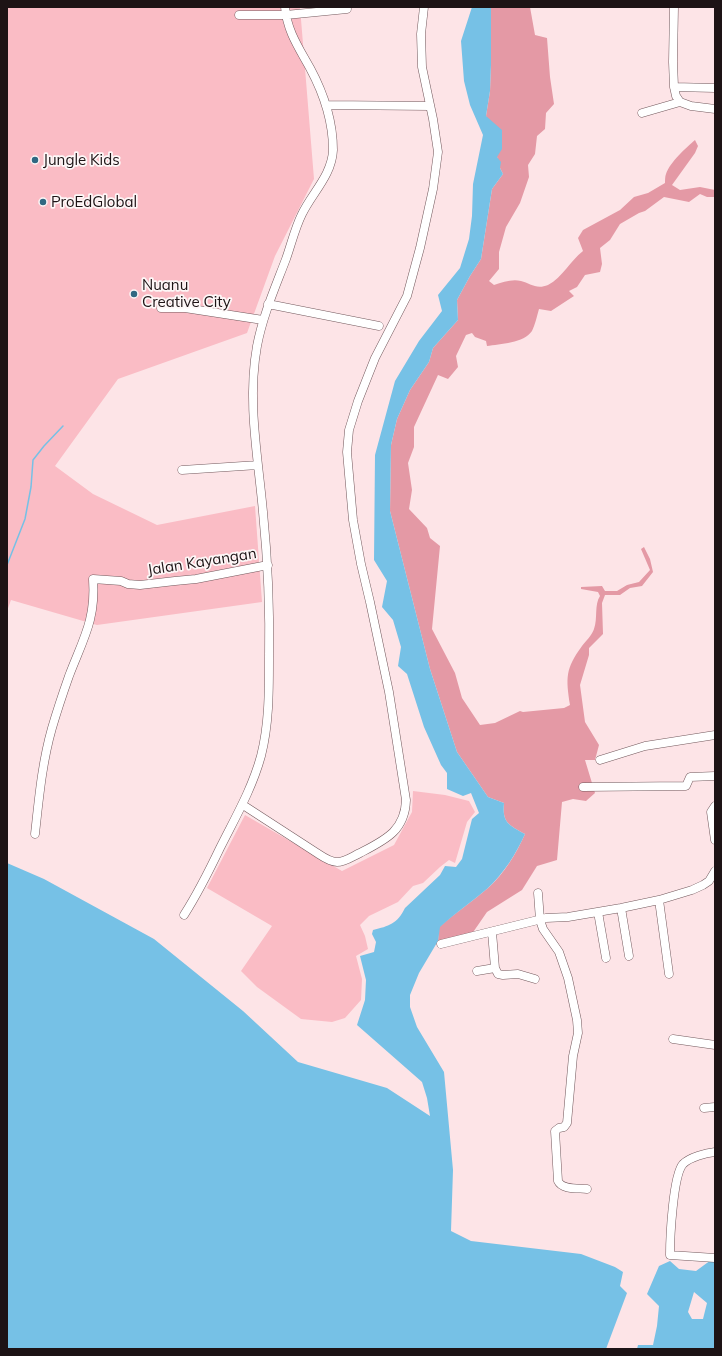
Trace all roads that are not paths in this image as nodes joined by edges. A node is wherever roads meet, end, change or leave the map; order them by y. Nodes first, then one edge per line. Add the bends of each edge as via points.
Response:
1 (424, 7) edge
2 (674, 7) edge
3 (347, 9) dead end
4 (286, 11) edge
5 (239, 15) dead end
6 (674, 87) junction
7 (715, 88) edge
8 (680, 102) junction
9 (326, 105) junction
10 (430, 106) junction
11 (715, 109) edge
12 (642, 113) dead end
13 (268, 304) junction
14 (161, 308) dead end
15 (263, 320) junction
16 (379, 326) dead end
17 (258, 465) junction
18 (182, 470) dead end
19 (268, 565) junction
20 (715, 735) edge
21 (600, 760) dead end
22 (715, 776) edge
23 (583, 787) dead end
24 (243, 805) junction
25 (715, 806) edge
26 (35, 834) dead end
27 (715, 840) edge
28 (715, 871) edge
29 (538, 893) dead end
30 (659, 900) junction
31 (621, 908) junction
32 (598, 912) junction
33 (184, 915) dead end
34 (540, 920) junction
35 (492, 932) junction
36 (441, 944) dead end
37 (629, 956) dead end
38 (606, 958) dead end
39 (495, 968) junction
40 (477, 971) dead end
41 (669, 974) dead end
42 (535, 979) dead end
43 (674, 1039) dead end
44 (715, 1045) edge
45 (704, 1108) dead end
46 (715, 1108) edge
47 (715, 1152) edge
48 (587, 1189) dead end
49 (715, 1258) edge

1 - 10 street via 422,66
2 - 6 street
3 - 4 street
4 - 5 street
4 - 9 street via 292,35 324,96
6 - 7 street
6 - 8 street
8 - 11 street
8 - 12 street
9 - 10 street
9 - 13 street via 333,152 331,165 300,216
10 - 24 street via 438,152 420,248 407,296 375,358 347,440 353,520 389,692 406,800 405,814 399,826 385,840 338,862 317,853
13 - 15 street
13 - 16 street
14 - 15 street via 185,308
15 - 17 street via 252,386
17 - 18 street
17 - 19 street
19 - 24 street via 269,694 266,726 261,756
19 - 26 street, Jalan Kayangan via 196,579 140,585 93,579 94,601 88,629 69,676 46,751
20 - 21 street via 645,746
22 - 23 street via 689,778 686,786
24 - 33 street
25 - 27 street via 711,812
28 - 30 street via 703,885
29 - 34 street
30 - 31 street
30 - 41 street
31 - 32 street
31 - 37 street
32 - 34 street
32 - 38 street
34 - 35 street
34 - 48 street via 563,963 574,1002 578,1029 568,1123 555,1131 558,1181 566,1187
35 - 36 street
35 - 39 street
39 - 40 street
39 - 42 street via 500,975 518,974
43 - 44 street
45 - 46 street
47 - 49 street via 687,1161 680,1169 671,1218 670,1255

